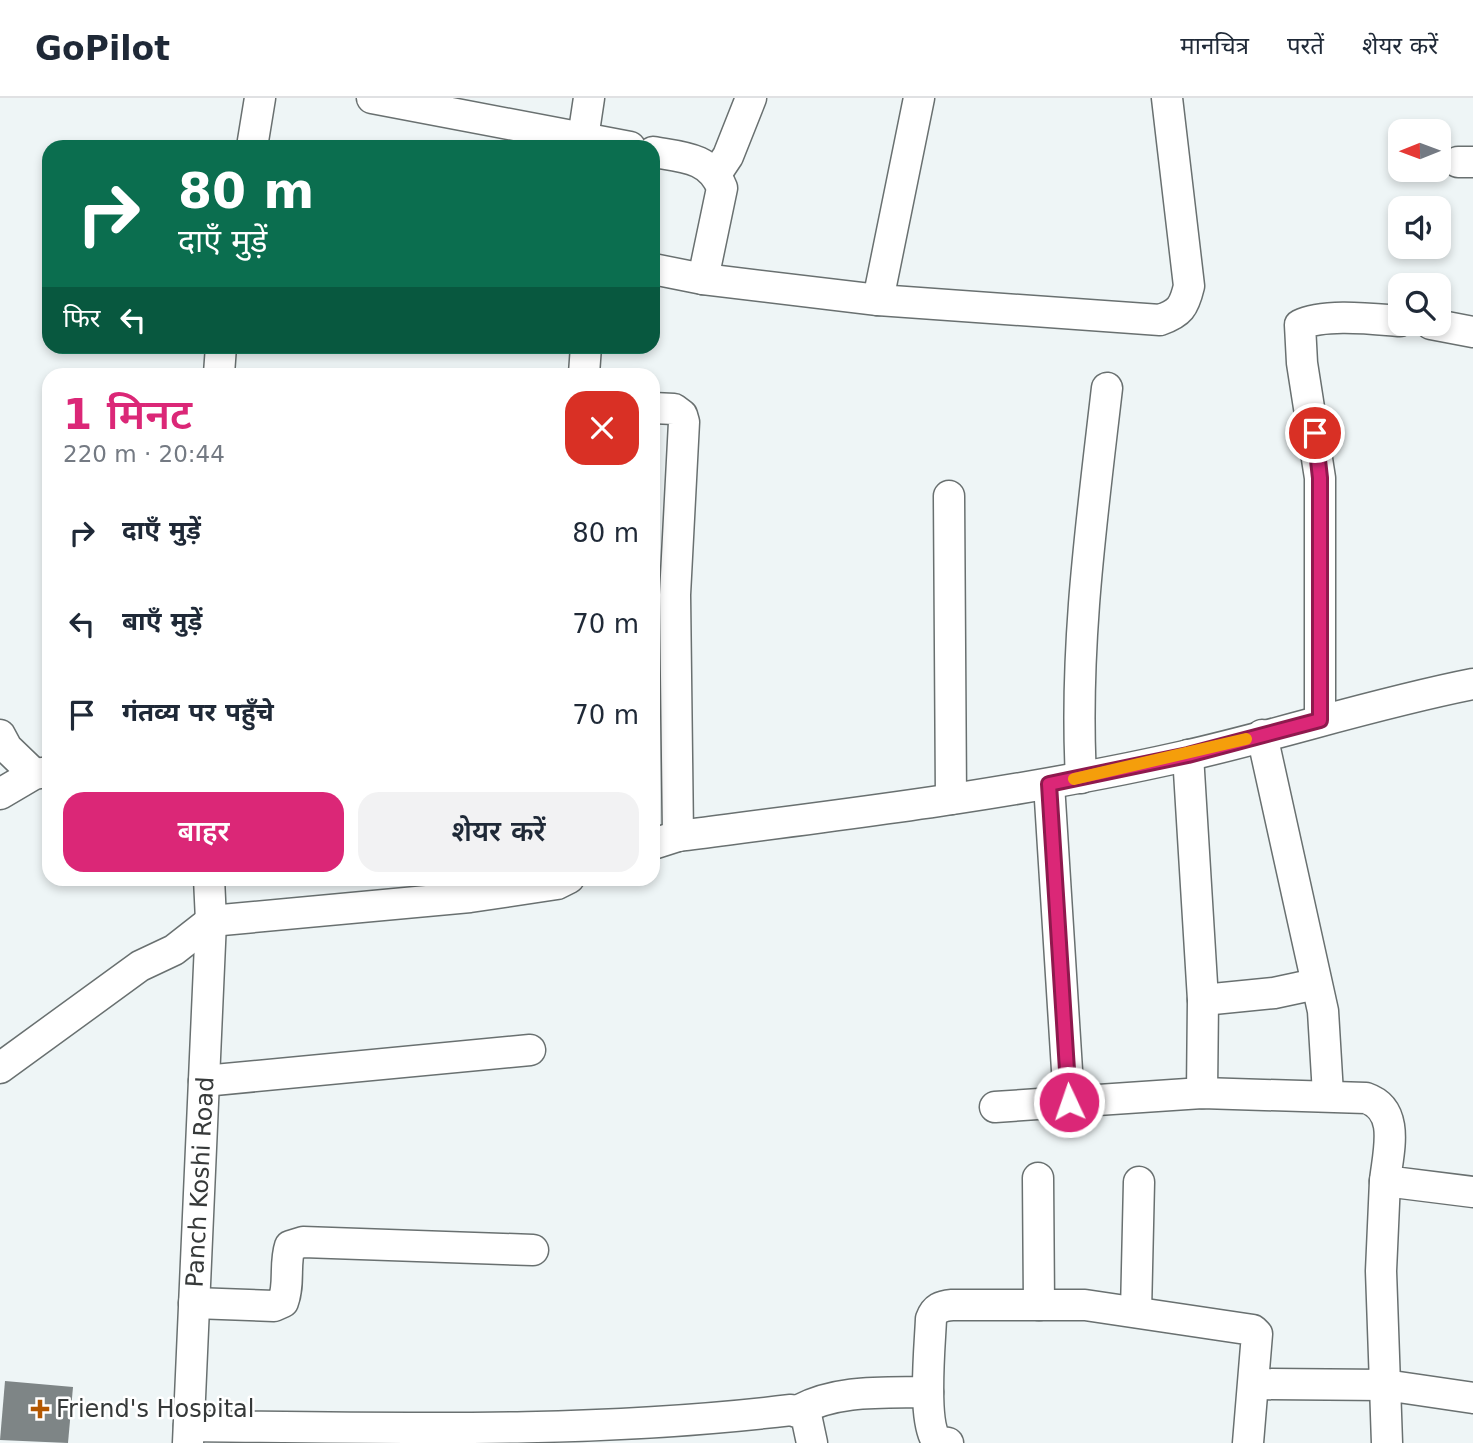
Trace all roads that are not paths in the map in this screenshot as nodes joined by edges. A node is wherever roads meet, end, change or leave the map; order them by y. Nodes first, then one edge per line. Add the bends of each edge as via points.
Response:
1 (260, 98) edge
2 (372, 98) edge
3 (589, 98) edge
4 (751, 98) edge
5 (919, 98) edge
6 (1167, 98) edge
7 (484, 108) edge
8 (583, 138) junction
9 (253, 140) edge
10 (593, 140) edge
11 (660, 154) edge
12 (716, 174) junction
13 (660, 271) edge
14 (703, 279) junction
15 (878, 300) junction
16 (1388, 321) edge
17 (1451, 328) edge
18 (1473, 332) edge
19 (1107, 388) dead end
20 (660, 408) edge
21 (949, 496) dead end
22 (1473, 684) edge
23 (1320, 720) junction
24 (0, 735) edge
25 (1262, 735) junction
26 (1188, 755) junction
27 (41, 773) edge
28 (1082, 778) junction
29 (1049, 784) junction
30 (0, 794) edge
31 (951, 799) junction
32 (666, 840) edge
33 (209, 886) edge
34 (543, 886) edge
35 (211, 921) junction
36 (1317, 984) junction
37 (1203, 1000) junction
38 (530, 1050) dead end
39 (0, 1068) edge
40 (204, 1082) junction
41 (1202, 1093) junction
42 (1328, 1094) junction
43 (1069, 1102) junction
44 (995, 1107) dead end
45 (1038, 1178) dead end
46 (1385, 1181) junction
47 (1139, 1182) dead end
48 (1473, 1192) edge
49 (533, 1250) dead end
50 (194, 1303) junction
51 (1039, 1305) junction
52 (1136, 1312) junction
53 (1254, 1384) junction
54 (1385, 1385) junction
55 (928, 1392) junction
56 (1473, 1398) edge
57 (799, 1410) junction
58 (189, 1435) edge
59 (812, 1443) edge
60 (948, 1443) edge
61 (1248, 1443) edge
62 (1387, 1443) edge

1 - 9 street
2 - 7 street
3 - 8 street
4 - 12 street
5 - 15 street
6 - 15 street via 1189,286 1177,314 1160,320
7 - 8 street
8 - 10 street
11 - 12 street via 706,164
12 - 14 street via 722,188
13 - 14 street
14 - 15 street
16 - 23 street via 1308,320 1300,325 1320,478
17 - 18 street
19 - 28 street via 1080,638
20 - 32 street via 674,409 684,422
21 - 31 street
22 - 23 street
23 - 25 street
24 - 27 street via 7,748
25 - 26 street
25 - 36 street
26 - 28 street
26 - 37 street
27 - 30 street
28 - 29 street
29 - 31 street
29 - 43 street
31 - 32 street
33 - 35 street, Panch Koshi Road
34 - 35 street
35 - 39 street via 174,950 140,966
35 - 40 street, Panch Koshi Road
36 - 37 street
36 - 42 street
37 - 41 street
38 - 40 street
40 - 50 street, Panch Koshi Road
41 - 42 street
41 - 43 street
42 - 46 street via 1366,1098 1379,1102 1387,1112
43 - 44 street
45 - 51 street
46 - 48 street
46 - 54 street via 1381,1271
47 - 52 street
49 - 50 street via 303,1242 290,1246 287,1255 283,1302 274,1306
50 - 58 street, Panch Koshi Road
51 - 52 street
51 - 55 street via 941,1306 931,1319
52 - 53 street via 1254,1330
53 - 54 street
53 - 61 street
54 - 56 street
54 - 62 street
55 - 57 street via 842,1395
55 - 60 street via 932,1435
57 - 58 street via 680,1423
57 - 59 street via 810,1424

